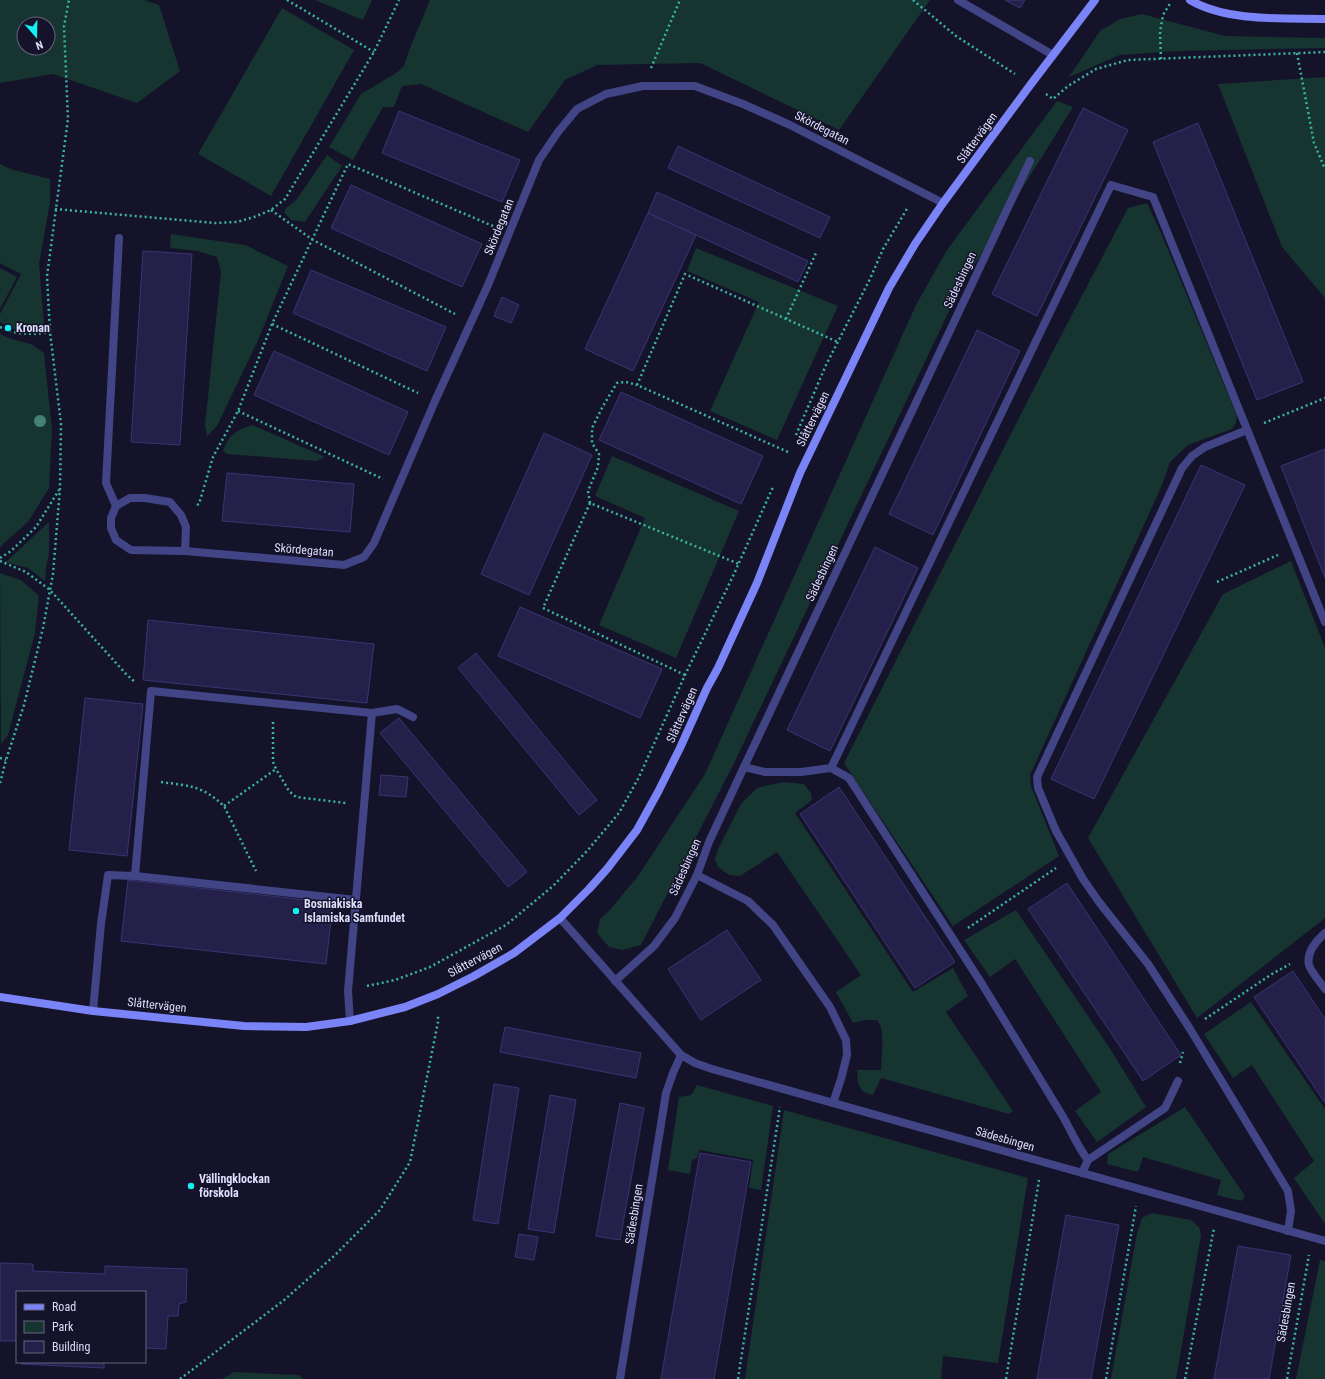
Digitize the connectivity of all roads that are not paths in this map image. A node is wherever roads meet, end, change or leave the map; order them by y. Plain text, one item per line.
1 (958, 0) edge
2 (1095, 0) edge
3 (1190, 0) edge
4 (1325, 19) edge
5 (1053, 55) junction
6 (1030, 160) dead end
7 (943, 203) junction
8 (119, 238) dead end
9 (1247, 430) junction
10 (116, 506) junction
11 (185, 551) junction
12 (1325, 622) edge
13 (372, 713) junction
14 (413, 717) dead end
15 (744, 767) junction
16 (831, 768) junction
17 (135, 876) junction
18 (697, 876) junction
19 (356, 900) junction
20 (560, 918) junction
21 (1325, 932) edge
22 (615, 981) junction
23 (1325, 989) edge
24 (0, 997) edge
25 (93, 1011) junction
26 (350, 1021) junction
27 (681, 1054) junction
28 (1178, 1081) road end
29 (833, 1103) junction
30 (1088, 1160) junction
31 (1082, 1173) junction
32 (1288, 1230) junction
33 (1325, 1241) edge
34 (620, 1379) edge

1 - 5 street
2 - 5 street, Slåttervägen
3 - 4 street
5 - 7 street, Slåttervägen
6 - 15 street, Sädesbingen
7 - 11 street, Skördegatan
7 - 20 street, Slåttervägen
8 - 10 street
9 - 12 street
9 - 16 street
9 - 32 street
10 - 11 street, Skördegatan
10 - 11 street
13 - 14 street
13 - 17 street
13 - 19 street
15 - 16 street
15 - 18 street, Sädesbingen
16 - 30 street
17 - 19 street
17 - 25 street
18 - 22 street, Sädesbingen
18 - 29 street
19 - 26 street
20 - 22 street, Sädesbingen
20 - 26 street, Slåttervägen
21 - 23 street
22 - 27 street, Sädesbingen
24 - 25 street, Slåttervägen
25 - 26 street, Slåttervägen
27 - 29 street, Sädesbingen
27 - 34 street, Sädesbingen
28 - 30 street
29 - 31 street, Sädesbingen
30 - 31 street
31 - 32 street, Sädesbingen
32 - 33 street, Sädesbingen

